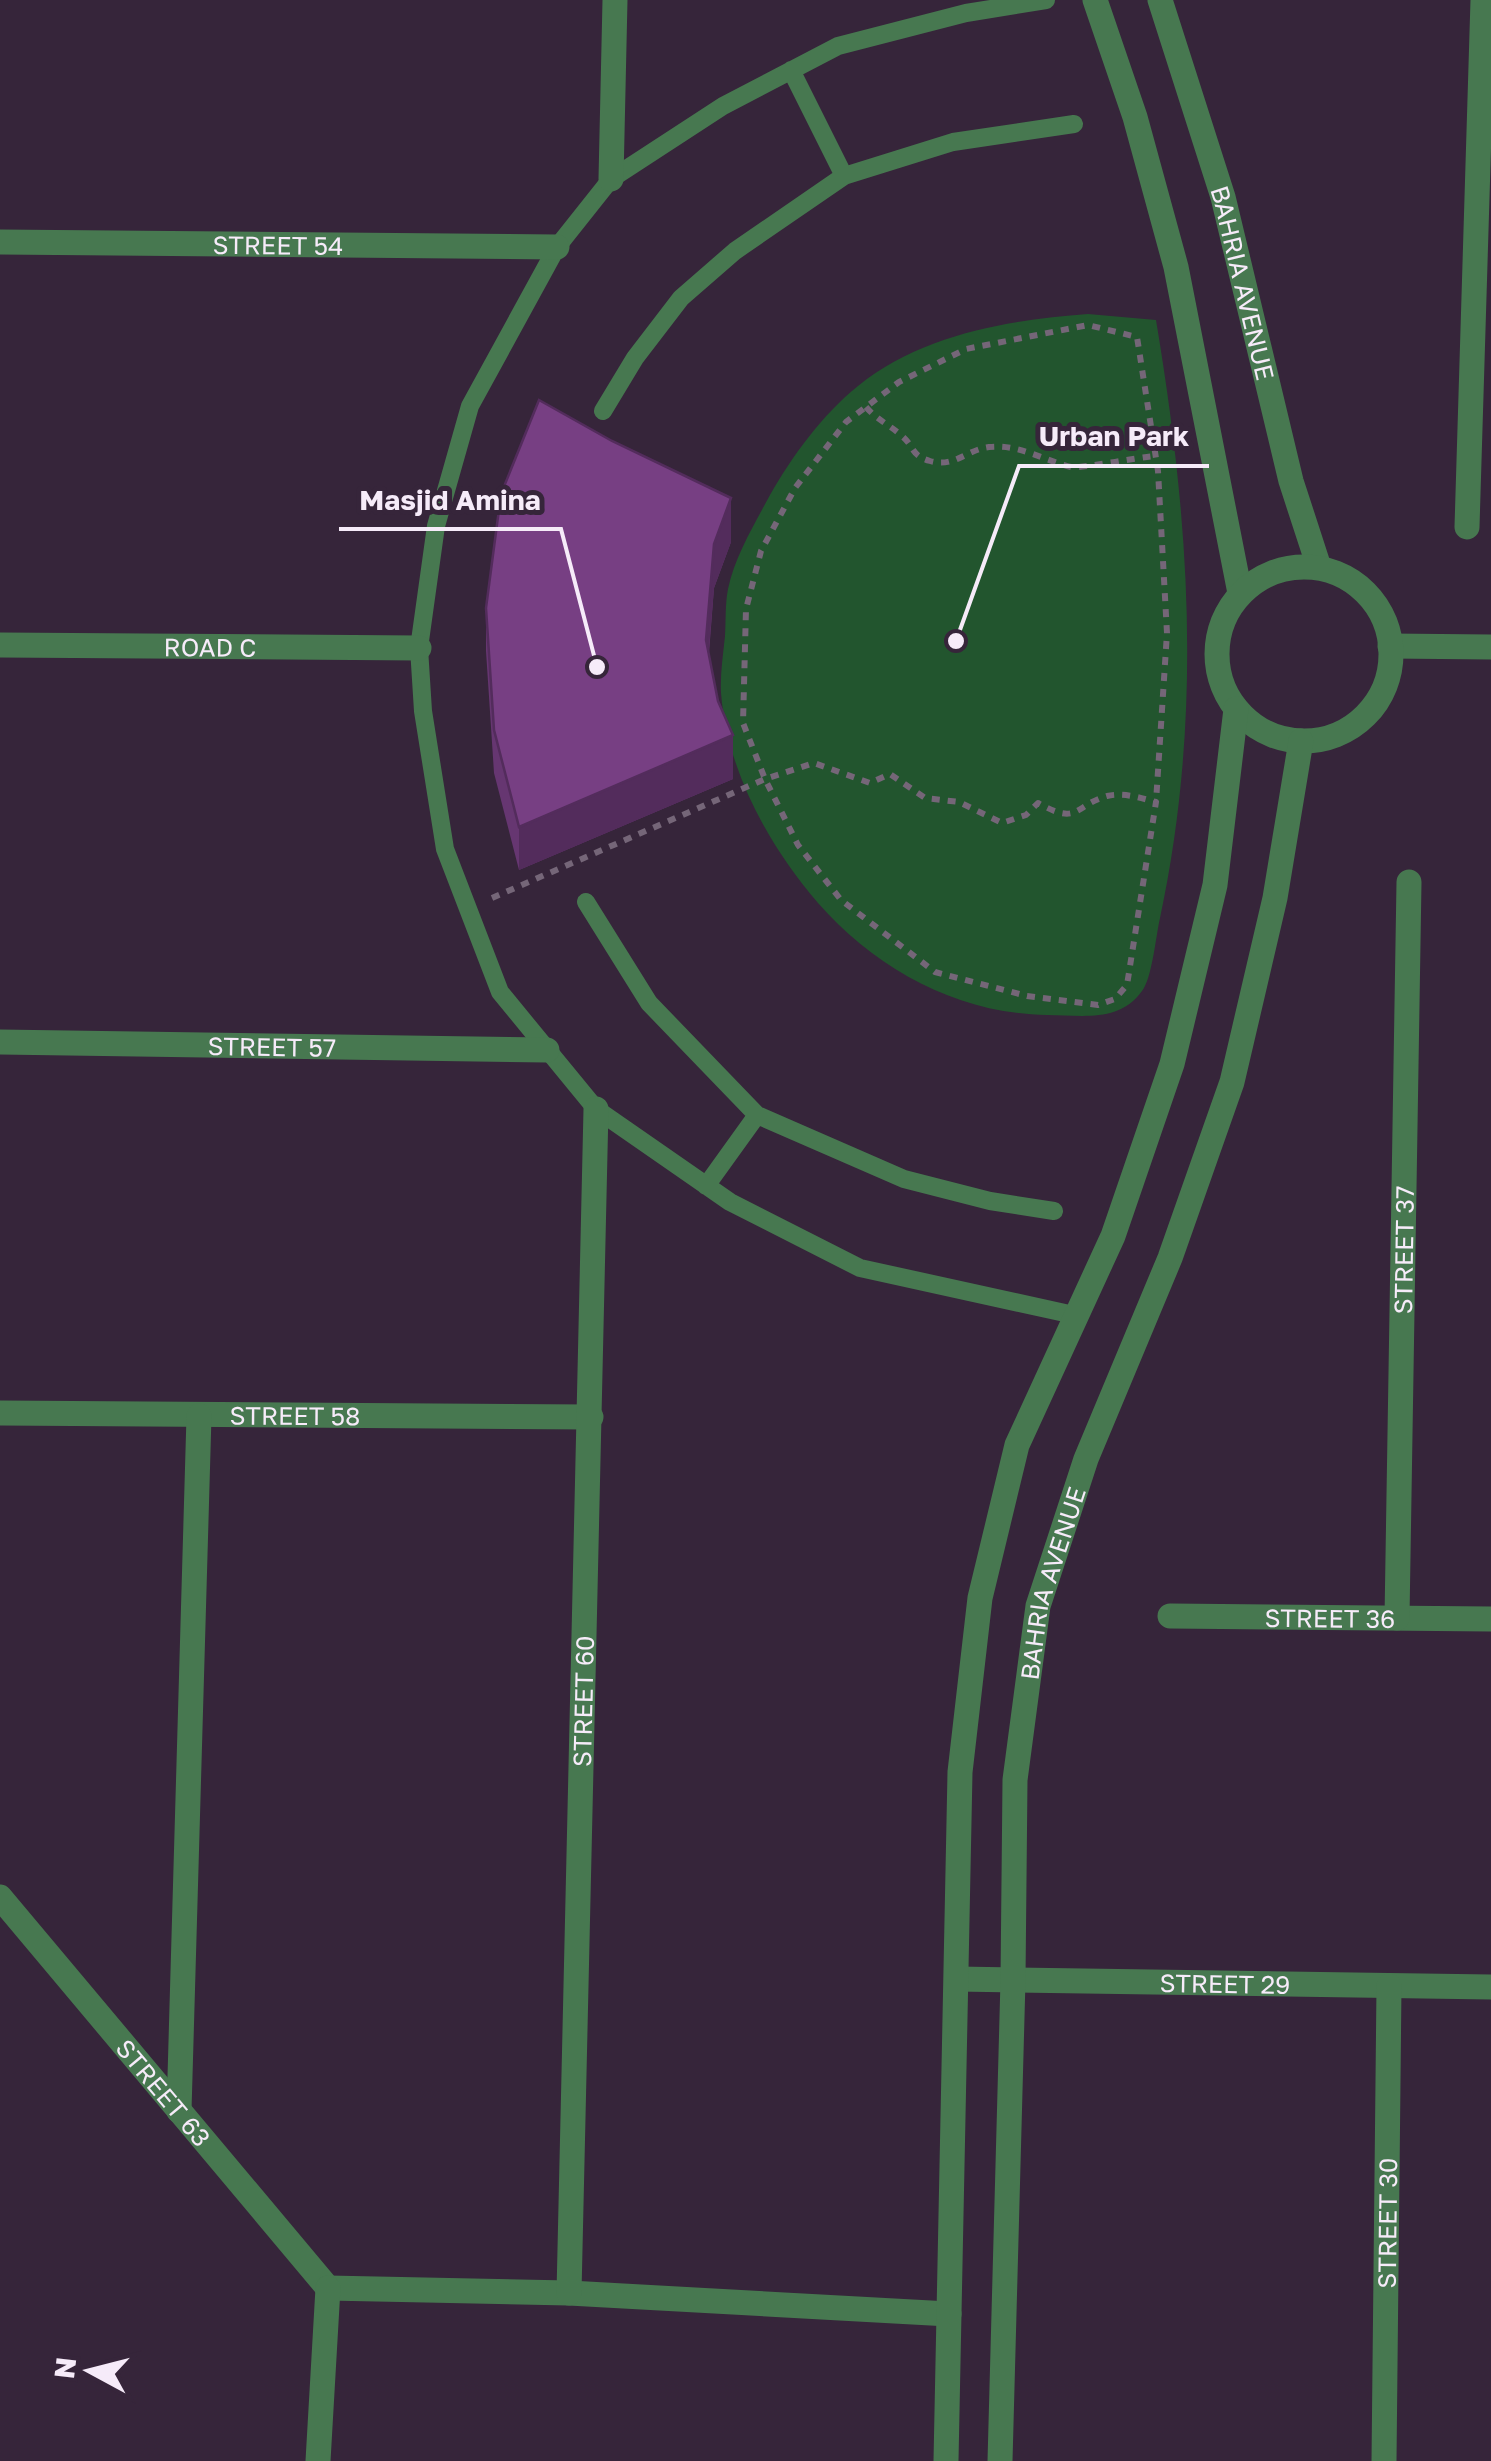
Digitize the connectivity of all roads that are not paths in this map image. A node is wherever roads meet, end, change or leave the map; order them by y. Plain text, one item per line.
1 (615, 0) edge
2 (1046, 0) edge
3 (1095, 0) edge
4 (1160, 0) edge
5 (1484, 0) edge
6 (791, 70) junction
7 (1074, 124) dead end
8 (844, 176) junction
9 (610, 179) junction
10 (0, 242) edge
11 (557, 248) junction
12 (602, 411) dead end
13 (1467, 527) dead end
14 (1319, 567) junction
15 (1240, 593) junction
16 (0, 645) edge
17 (1390, 646) junction
18 (1491, 647) edge
19 (419, 648) junction
20 (1236, 710) junction
21 (1301, 741) junction
22 (1410, 882) dead end
23 (586, 902) dead end
24 (0, 1042) edge
25 (547, 1050) junction
26 (596, 1108) junction
27 (757, 1115) junction
28 (706, 1186) junction
29 (1054, 1211) dead end
30 (1074, 1315) junction
31 (0, 1413) edge
32 (199, 1416) junction
33 (591, 1418) junction
34 (1170, 1616) dead end
35 (1396, 1618) junction
36 (1491, 1619) edge
37 (0, 1897) edge
38 (957, 1979) junction
39 (1013, 1980) junction
40 (1388, 1986) junction
41 (1491, 1988) edge
42 (179, 2111) junction
43 (328, 2288) junction
44 (569, 2293) junction
45 (949, 2314) junction
46 (318, 2461) edge
47 (946, 2461) edge
48 (1000, 2461) edge
49 (1384, 2461) edge

1 - 9 street
2 - 6 lane
3 - 15 street
4 - 14 street, BAHRIA AVENUE
5 - 13 street
6 - 8 lane
6 - 9 lane
7 - 8 lane
8 - 12 lane
9 - 11 lane
10 - 11 street, STREET 54
11 - 19 lane
14 - 15 street
14 - 17 street
15 - 20 street
16 - 19 street, ROAD C
17 - 18 street
17 - 21 street
19 - 25 lane
20 - 21 street
20 - 30 street
21 - 39 street, BAHRIA AVENUE
22 - 35 street, STREET 37
23 - 27 lane
24 - 25 street, STREET 57
25 - 26 lane
26 - 28 lane
26 - 33 street, STREET 60
27 - 28 lane
27 - 29 lane
28 - 30 lane
30 - 38 street
31 - 32 street, STREET 58
32 - 33 street, STREET 58
32 - 42 street
33 - 44 street, STREET 60
34 - 35 street, STREET 36
35 - 36 street, STREET 36
37 - 42 street, STREET 63
38 - 39 street, STREET 29
38 - 45 street
39 - 40 street, STREET 29
39 - 48 street, BAHRIA AVENUE
40 - 41 street, STREET 29
40 - 49 street, STREET 30
42 - 43 street, STREET 63
43 - 44 street
43 - 46 street
44 - 45 street
45 - 47 street

